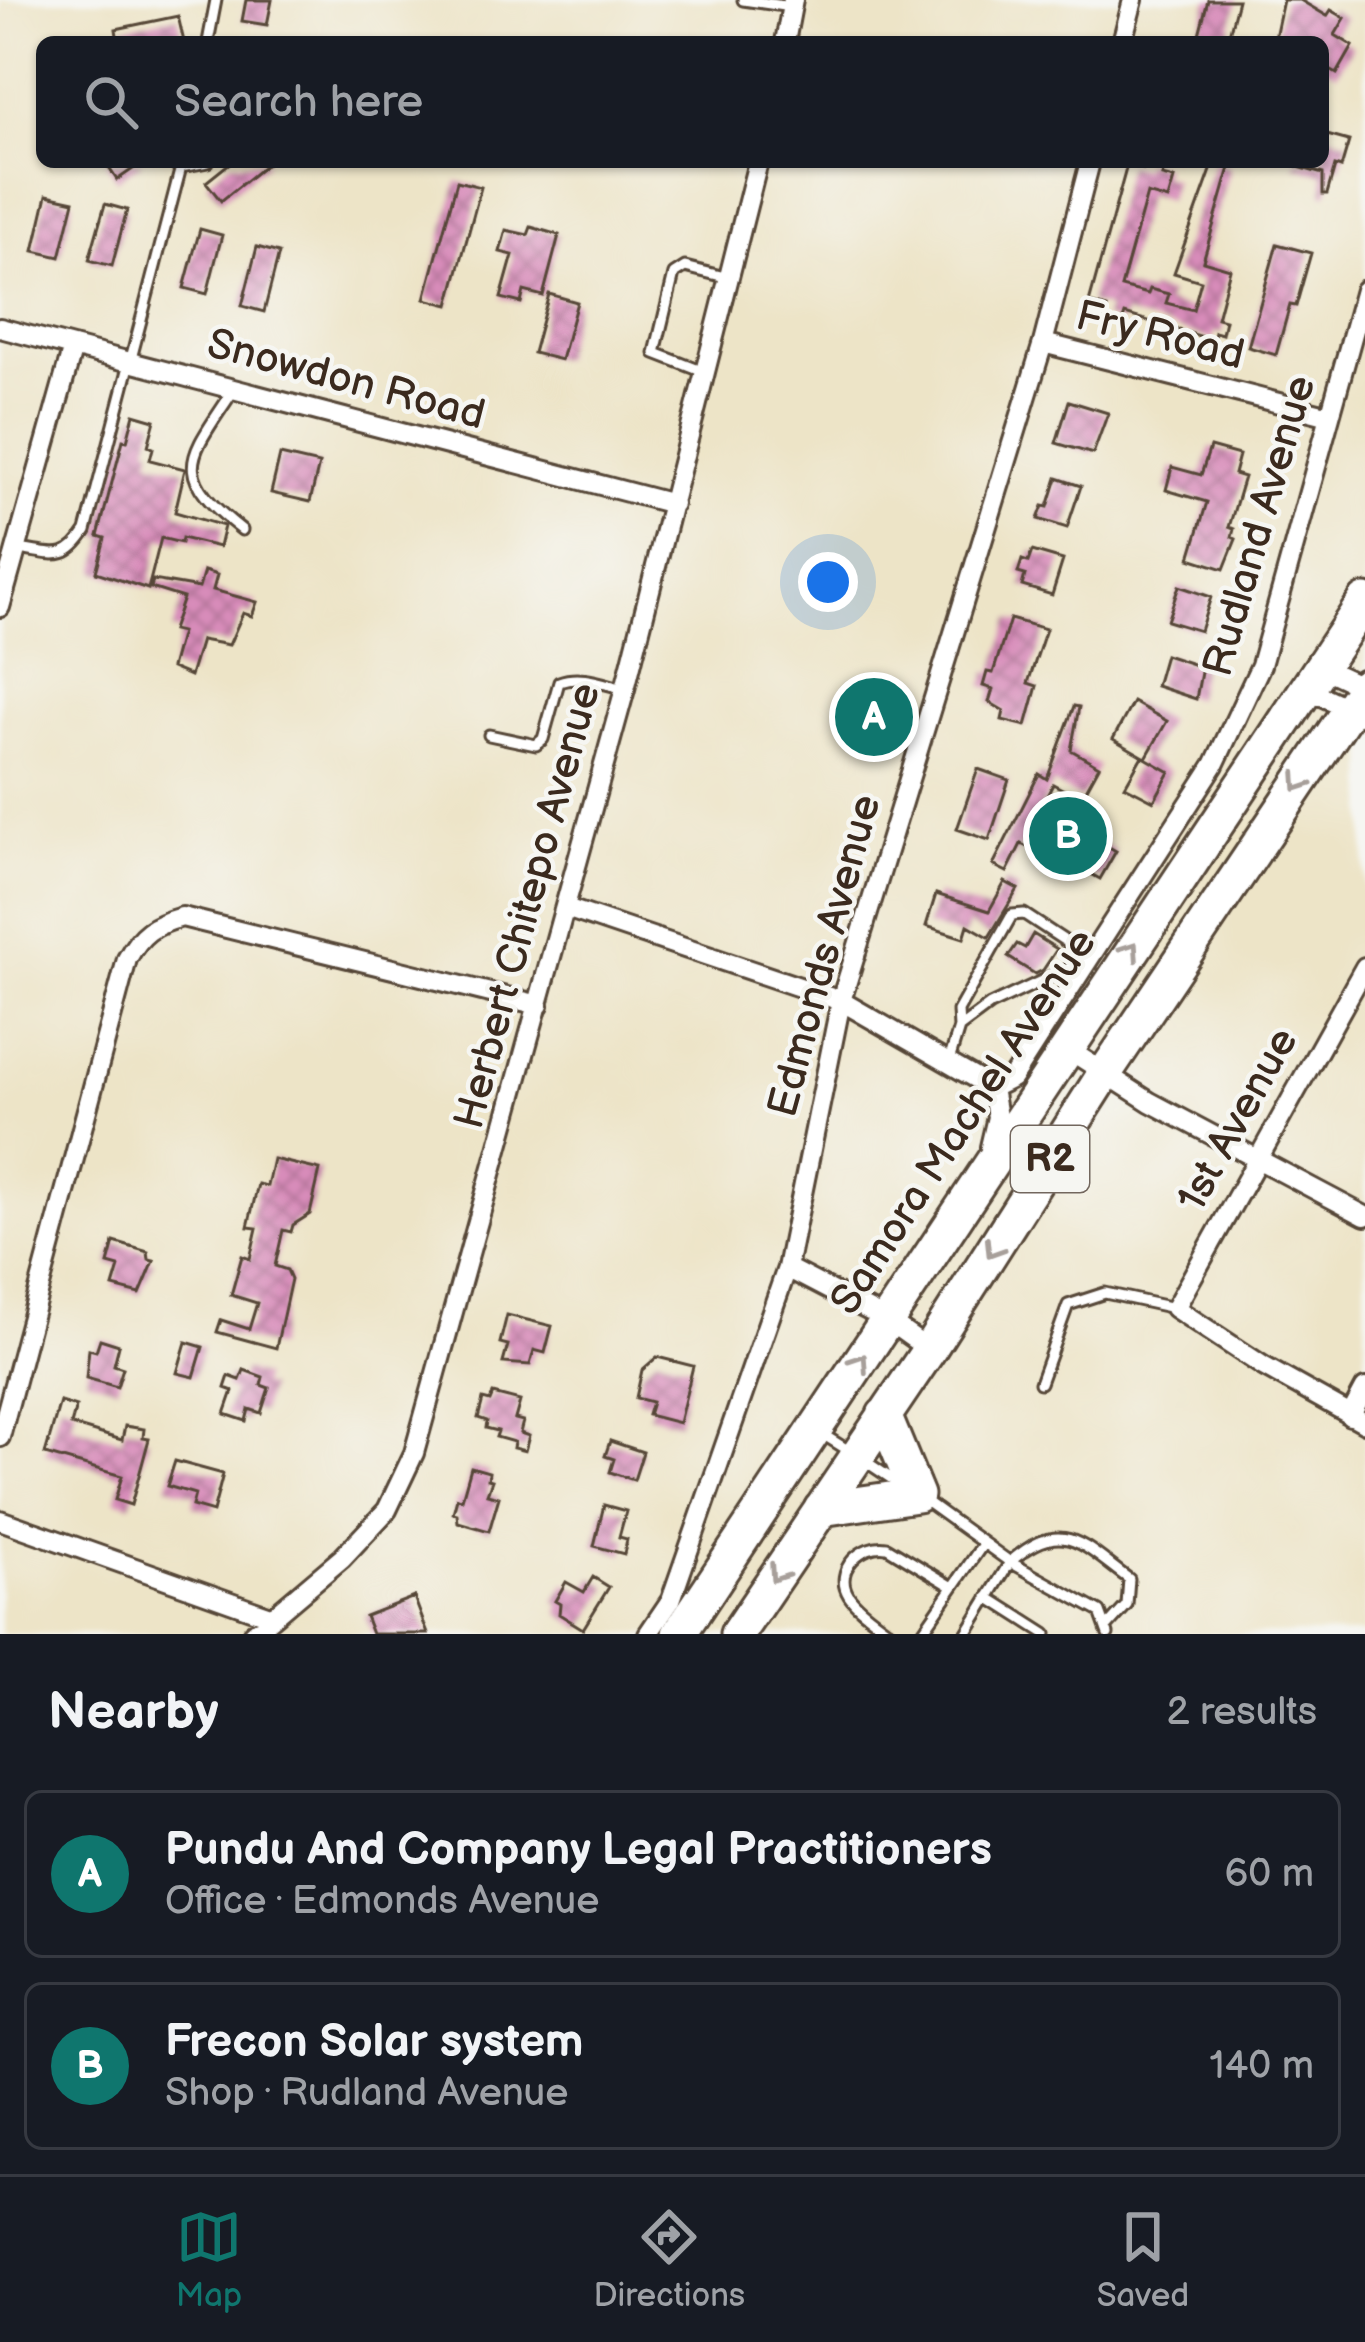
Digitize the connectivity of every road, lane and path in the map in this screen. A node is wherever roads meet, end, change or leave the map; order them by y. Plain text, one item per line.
1 (217, 0) edge
2 (743, 0) edge
3 (1133, 0) edge
4 (792, 4) edge
5 (209, 36) edge
6 (786, 36) edge
7 (1124, 36) edge
8 (181, 168) edge
9 (756, 168) edge
10 (1088, 168) edge
11 (729, 278) junction
12 (1365, 290) edge
13 (0, 328) edge
14 (1043, 344) junction
15 (73, 346) junction
16 (128, 360) junction
17 (706, 373) junction
18 (236, 388) junction
19 (1330, 416) junction
20 (674, 503) junction
21 (242, 530) dead end
22 (16, 549) junction
23 (1365, 601) edge
24 (0, 607) edge
25 (1313, 678) junction
26 (625, 689) junction
27 (1362, 697) edge
28 (489, 735) dead end
29 (566, 908) junction
30 (1091, 958) junction
31 (1365, 968) edge
32 (841, 1001) junction
33 (539, 1005) junction
34 (959, 1028) junction
35 (1066, 1048) junction
36 (949, 1061) junction
37 (1105, 1073) junction
38 (992, 1088) junction
39 (1258, 1157) junction
40 (984, 1172) junction
41 (1365, 1216) edge
42 (787, 1268) junction
43 (1175, 1308) junction
44 (887, 1320) junction
45 (928, 1351) junction
46 (1040, 1383) dead end
47 (1365, 1388) edge
48 (884, 1415) junction
49 (1358, 1419) edge
50 (814, 1430) junction
51 (0, 1437) edge
52 (856, 1456) junction
53 (916, 1495) junction
54 (821, 1509) junction
55 (0, 1520) edge
56 (983, 1544) junction
57 (1010, 1562) junction
58 (953, 1587) junction
59 (988, 1598) junction
60 (270, 1616) junction
61 (749, 1624) edge
62 (1107, 1631) edge
63 (252, 1634) edge
64 (648, 1634) edge
65 (679, 1634) edge
66 (893, 1634) edge
67 (921, 1634) edge
68 (967, 1634) edge
69 (1046, 1634) edge

1 - 5 lane
2 - 4 lane
3 - 7 street
4 - 6 street
8 - 16 lane
9 - 11 street, Herbert Chitepo Avenue
10 - 14 street, Edmonds Avenue
11 - 17 street, Herbert Chitepo Avenue
11 - 17 lane
12 - 19 street, Rudland Avenue
13 - 15 street, Snowdon Road
14 - 19 street, Fry Road
14 - 32 street, Edmonds Avenue
15 - 16 street, Snowdon Road
15 - 22 street
16 - 18 street, Snowdon Road
16 - 22 lane
17 - 20 street, Herbert Chitepo Avenue
18 - 20 street, Snowdon Road
18 - 21 lane
19 - 30 street, Rudland Avenue
20 - 26 street, Herbert Chitepo Avenue
22 - 24 street
23 - 25 highway, Samora Machel Avenue / R2
25 - 27 street
35 -> 25 highway, Samora Machel Avenue / R2
26 - 28 lane
26 - 29 street, Herbert Chitepo Avenue
27 -> 37 highway, R2
29 - 32 street
29 - 33 street, Herbert Chitepo Avenue
30 - 34 lane
30 - 34 lane
30 - 38 street, Rudland Avenue
31 - 39 street, 1st Avenue
32 - 36 street
32 - 42 street, Edmonds Avenue
33 - 51 street
33 - 60 street, Herbert Chitepo Avenue
34 - 36 lane
35 - 37 street
35 - 40 highway, Samora Machel Avenue / R2
36 - 38 street
37 - 39 street
37 -> 45 highway, R2
38 - 40 street
39 - 41 street
39 - 43 street, 1st Avenue
40 - 44 highway, Samora Machel Avenue / R2
42 - 44 street
42 - 64 street, Edmonds Avenue
43 - 46 lane
43 - 49 street
44 - 45 street
50 -> 44 highway, Samora Machel Avenue / R2
45 - 48 highway, R2
47 - 49 street
48 - 52 highway, R2
48 - 53 highway
50 - 52 lane
50 - 65 highway, Samora Machel Avenue / R2
52 - 53 lane
52 - 54 highway, R2
53 - 54 highway
53 - 56 lane
54 -> 61 highway, R2
55 - 60 street
56 - 57 lane
56 - 58 lane
57 - 59 lane
57 - 62 lane
57 - 62 lane
58 - 66 lane
58 - 67 lane
59 - 68 lane
59 - 69 lane
60 - 63 street, Herbert Chitepo Avenue

